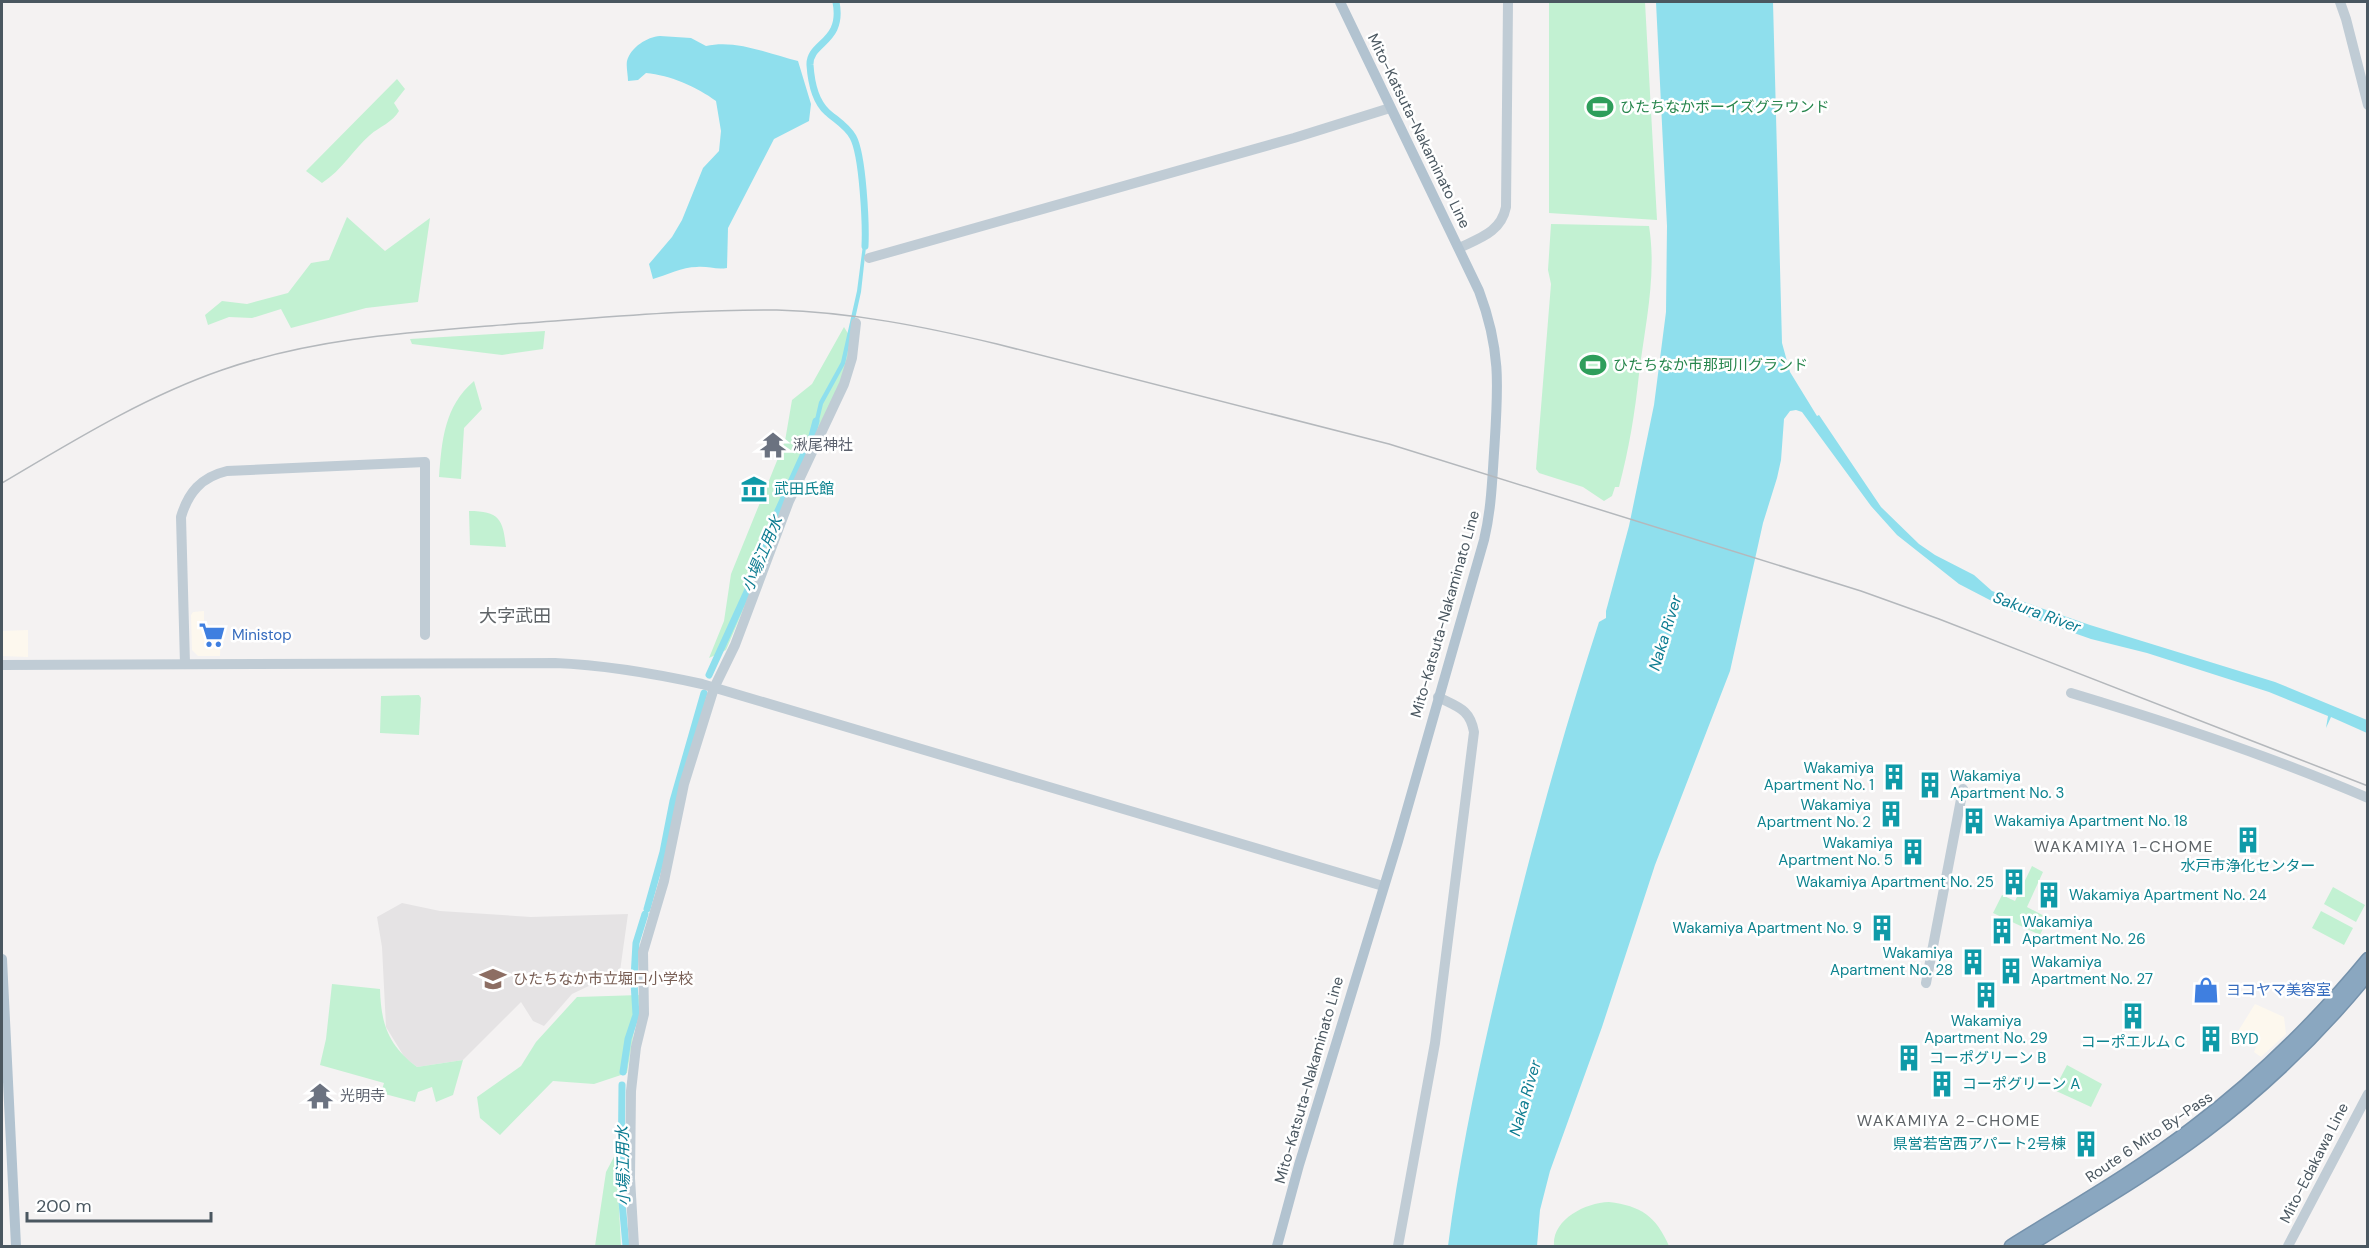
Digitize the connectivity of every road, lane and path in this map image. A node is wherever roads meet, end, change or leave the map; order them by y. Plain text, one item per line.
1 (1340, 2) edge
2 (1508, 2) edge
3 (2340, 2) edge
4 (2367, 105) edge
5 (1390, 108) junction
6 (1459, 248) junction
7 (869, 258) dead end
8 (856, 323) dead end
9 (425, 635) dead end
10 (185, 664) junction
11 (2, 665) edge
12 (714, 688) junction
13 (2071, 693) dead end
14 (1438, 697) junction
15 (1964, 789) dead end
16 (2367, 798) edge
17 (1383, 886) junction
18 (2, 959) edge
19 (2367, 959) edge
20 (2367, 975) edge
21 (1926, 983) dead end
22 (3, 1044) edge
23 (2367, 1094) edge
24 (6, 1129) edge
25 (16, 1246) edge
26 (634, 1246) edge
27 (1277, 1246) edge
28 (1398, 1246) edge
29 (2011, 1246) edge
30 (2028, 1246) edge
31 (2288, 1246) edge

1 - 5 main road, Mito-Katsuta-Nakaminato Line
2 - 6 street
3 - 4 street
5 - 6 main road, Mito-Katsuta-Nakaminato Line
5 - 7 street
6 - 14 main road, Mito-Katsuta-Nakaminato Line
8 - 12 street
9 - 10 street
10 - 11 street
10 - 12 street
12 - 17 street
12 - 26 street
13 - 16 street
14 - 17 main road, Mito-Katsuta-Nakaminato Line
14 - 28 street
15 - 21 street
17 - 27 main road, Mito-Katsuta-Nakaminato Line
18 - 22 main road
19 - 29 highway, Route 6 Mito By-Pass
20 - 30 highway, Route 6 Mito By-Pass
22 - 24 main road
23 - 31 street, Mito-Edakawa Line
24 - 25 main road

